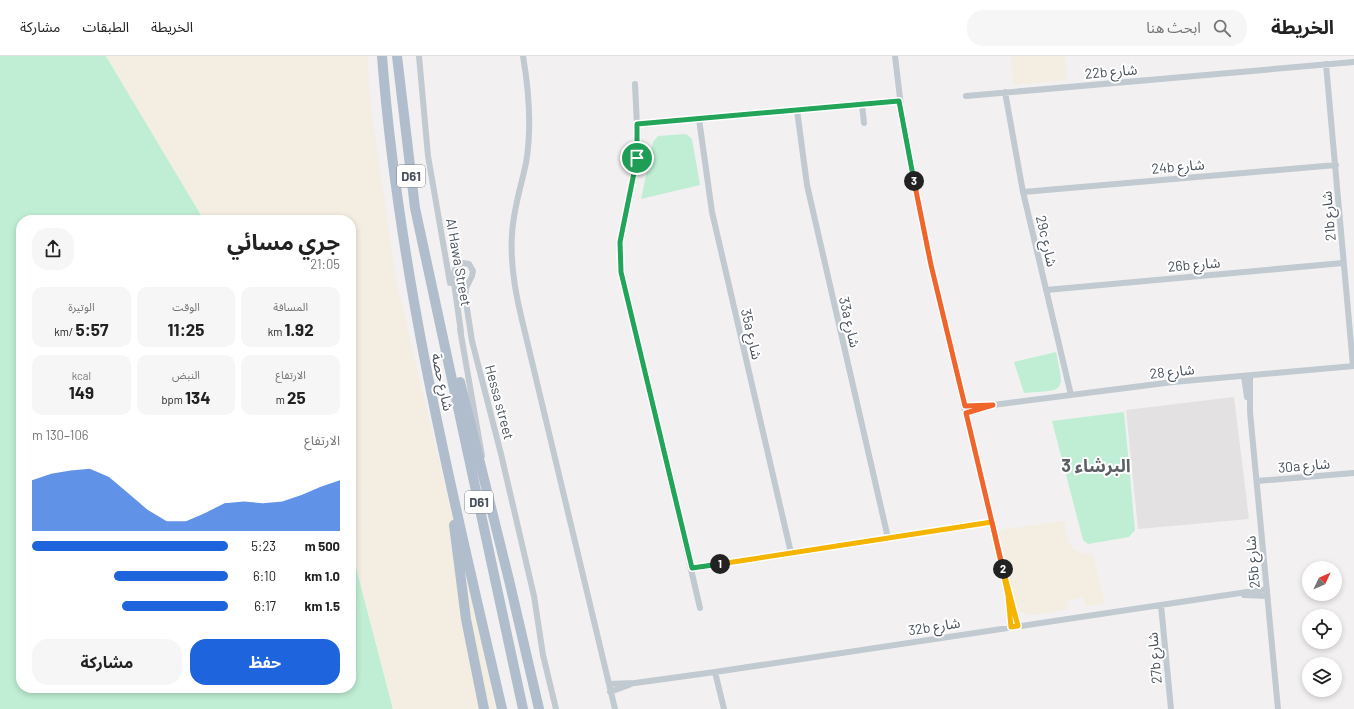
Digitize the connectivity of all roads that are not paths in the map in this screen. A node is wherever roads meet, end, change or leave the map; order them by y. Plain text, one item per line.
1 (382, 56) edge
2 (397, 56) edge
3 (419, 56) edge
4 (523, 56) edge
5 (895, 56) edge
6 (1354, 62) edge
7 (1326, 64) junction
8 (635, 84) dead end
9 (1005, 92) junction
10 (966, 96) dead end
11 (899, 101) junction
12 (862, 105) junction
13 (797, 110) junction
14 (698, 119) junction
15 (864, 122) dead end
16 (637, 124) junction
17 (1336, 165) junction
18 (1023, 192) junction
19 (1344, 263) junction
20 (1046, 290) junction
21 (434, 295) junction
22 (461, 332) junction
23 (1353, 366) edge
24 (1247, 376) junction
25 (1071, 395) junction
26 (966, 409) junction
27 (481, 471) junction
28 (1354, 472) edge
29 (1257, 481) junction
30 (451, 488) junction
31 (992, 522) junction
32 (888, 538) junction
33 (791, 553) junction
34 (692, 568) junction
35 (1267, 589) junction
36 (1236, 594) junction
37 (1008, 595) junction
38 (1267, 596) junction
39 (1161, 605) junction
40 (700, 608) dead end
41 (1018, 626) junction
42 (1011, 627) junction
43 (715, 672) junction
44 (531, 674) junction
45 (635, 683) junction
46 (609, 684) junction
47 (610, 692) junction
48 (1171, 708) edge
49 (484, 709) edge
50 (502, 709) edge
51 (523, 709) edge
52 (540, 709) edge
53 (546, 709) edge
54 (556, 709) edge
55 (615, 709) edge
56 (724, 709) edge
57 (1163, 709) edge
58 (1278, 709) edge

1 - 30 main road, شارع حصة / D61
2 - 21 main road, شارع حصة / D61
3 - 22 street, Al Hawa Street
4 - 46 street
5 - 11 street
6 - 7 street, 22b شارع
7 - 9 street, 22b شارع
7 - 17 street, 21b شارع
8 - 16 street
9 - 10 street, 22b شارع
9 - 18 street, 29c شارع
11 - 12 street
11 - 26 street
12 - 13 street
12 - 15 street
13 - 14 street
13 - 32 street, 33a شارع
14 - 16 street
14 - 33 street, 35a شارع
16 - 34 street
17 - 18 street, 24b شارع
17 - 19 street, 21b شارع
18 - 20 street, 29c شارع
19 - 20 street, 26b شارع
19 - 23 street, 21b شارع
20 - 25 street, 29c شارع
21 - 27 main road, شارع حصة / D61
21 - 51 main road, شارع حصة / D61
22 - 27 street, Al Hawa Street
22 - 54 street, Hessa street
23 - 24 street, شارع 28
24 - 25 street, شارع 28
24 - 29 street, 25b شارع
25 - 26 street, شارع 28
26 - 31 street
27 - 44 main road, شارع حصة / D61
28 - 29 street, 30a شارع
29 - 35 street, 25b شارع
30 - 49 main road
30 - 50 main road, شارع حصة / D61
31 - 32 street
31 - 37 street
32 - 33 street
33 - 34 street
34 - 40 street
35 - 36 street, 32b شارع
35 - 38 street, 25b شارع
36 - 38 street, 32b شارع
36 - 39 street, 32b شارع
37 - 41 street
37 - 42 street
38 - 58 street, 25b شارع
39 - 41 street, 32b شارع
39 - 48 street, 27b شارع
41 - 42 street, 32b شارع
42 - 43 street, 32b شارع
43 - 45 street, 32b شارع
43 - 56 street
44 - 52 main road, D61
44 - 53 main road
45 - 46 street, 32b شارع
45 - 47 street, 32b شارع
46 - 47 street
47 - 55 street
48 - 57 street

